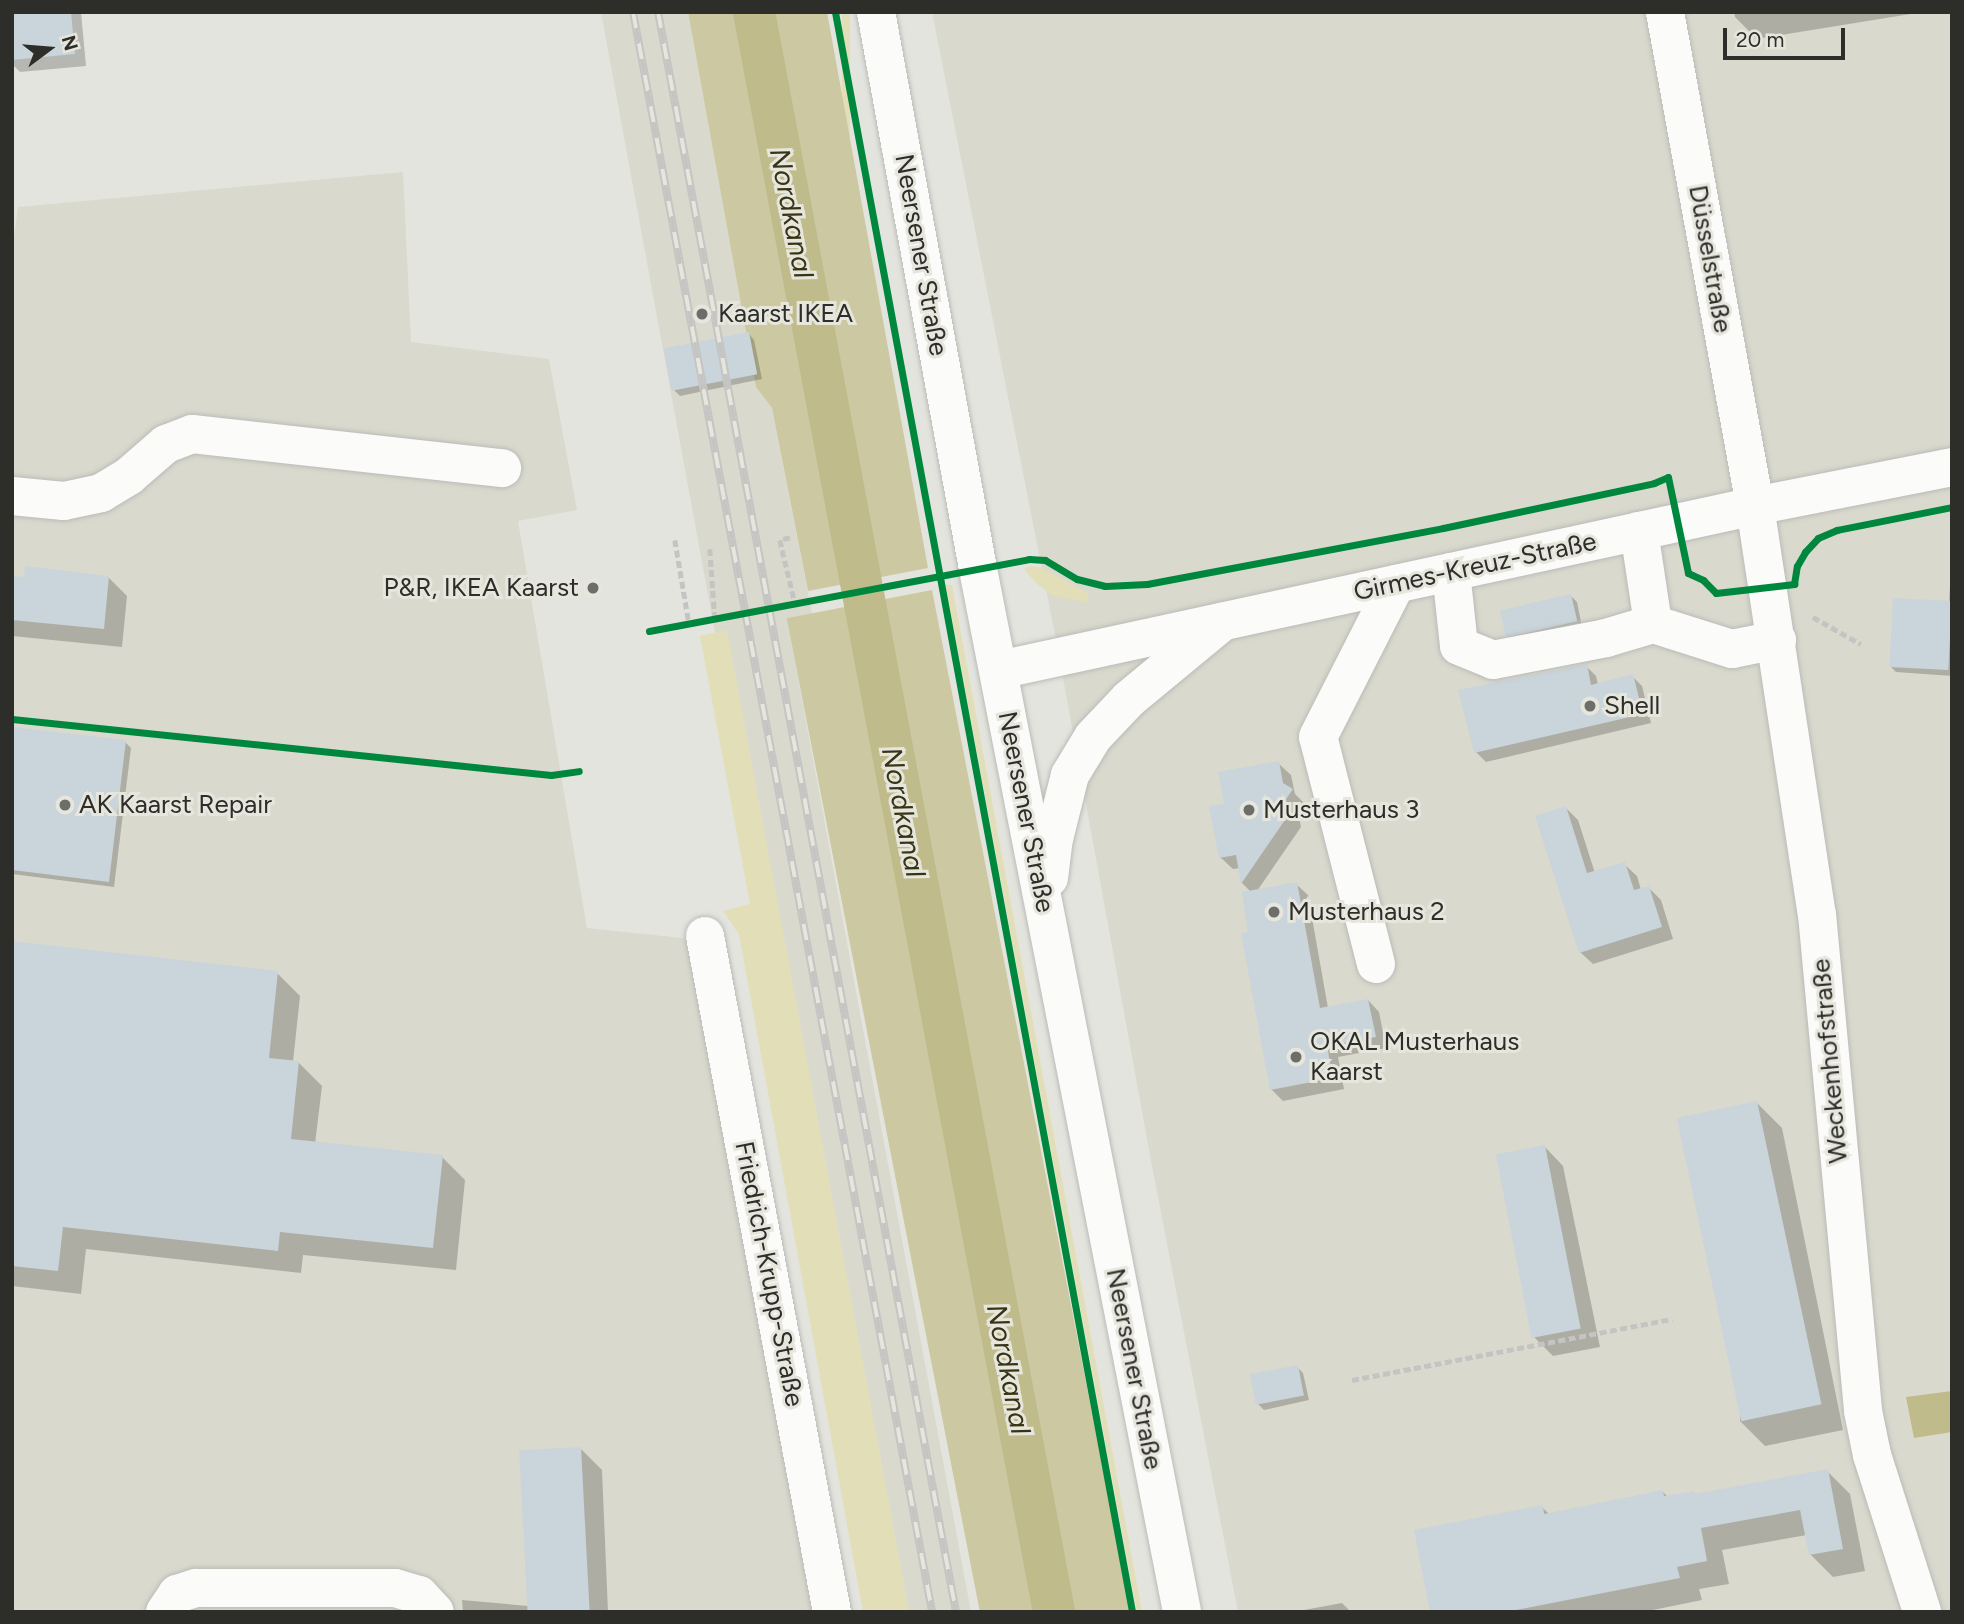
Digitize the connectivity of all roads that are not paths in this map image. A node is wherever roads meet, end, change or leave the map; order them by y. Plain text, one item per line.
1 (876, 12) edge
2 (1665, 12) edge
3 (1952, 467) edge
4 (502, 468) dead end
5 (12, 496) edge
6 (1755, 506) junction
7 (1639, 531) junction
8 (1451, 572) junction
9 (1396, 584) junction
10 (1222, 622) junction
11 (1653, 624) junction
12 (1777, 640) junction
13 (999, 670) junction
14 (1045, 908) junction
15 (705, 936) dead end
16 (1376, 964) dead end
17 (165, 1612) edge
18 (435, 1612) edge
19 (832, 1612) edge
20 (1182, 1612) edge
21 (1922, 1612) edge

1 - 13 street, Neersener Straße
2 - 6 street, Düsselstraße
3 - 6 street, Girmes-Kreuz-Straße
4 - 5 street
6 - 7 street, Girmes-Kreuz-Straße
6 - 12 street, Weckenhofstraße
7 - 8 street, Girmes-Kreuz-Straße
7 - 11 street
8 - 9 street, Girmes-Kreuz-Straße
8 - 11 street
9 - 10 street, Girmes-Kreuz-Straße
9 - 16 street
10 - 13 street, Girmes-Kreuz-Straße
10 - 14 street
11 - 12 street
12 - 21 street, Weckenhofstraße
13 - 14 street, Neersener Straße
14 - 20 street, Neersener Straße
15 - 19 street, Friedrich-Krupp-Straße
17 - 18 street

